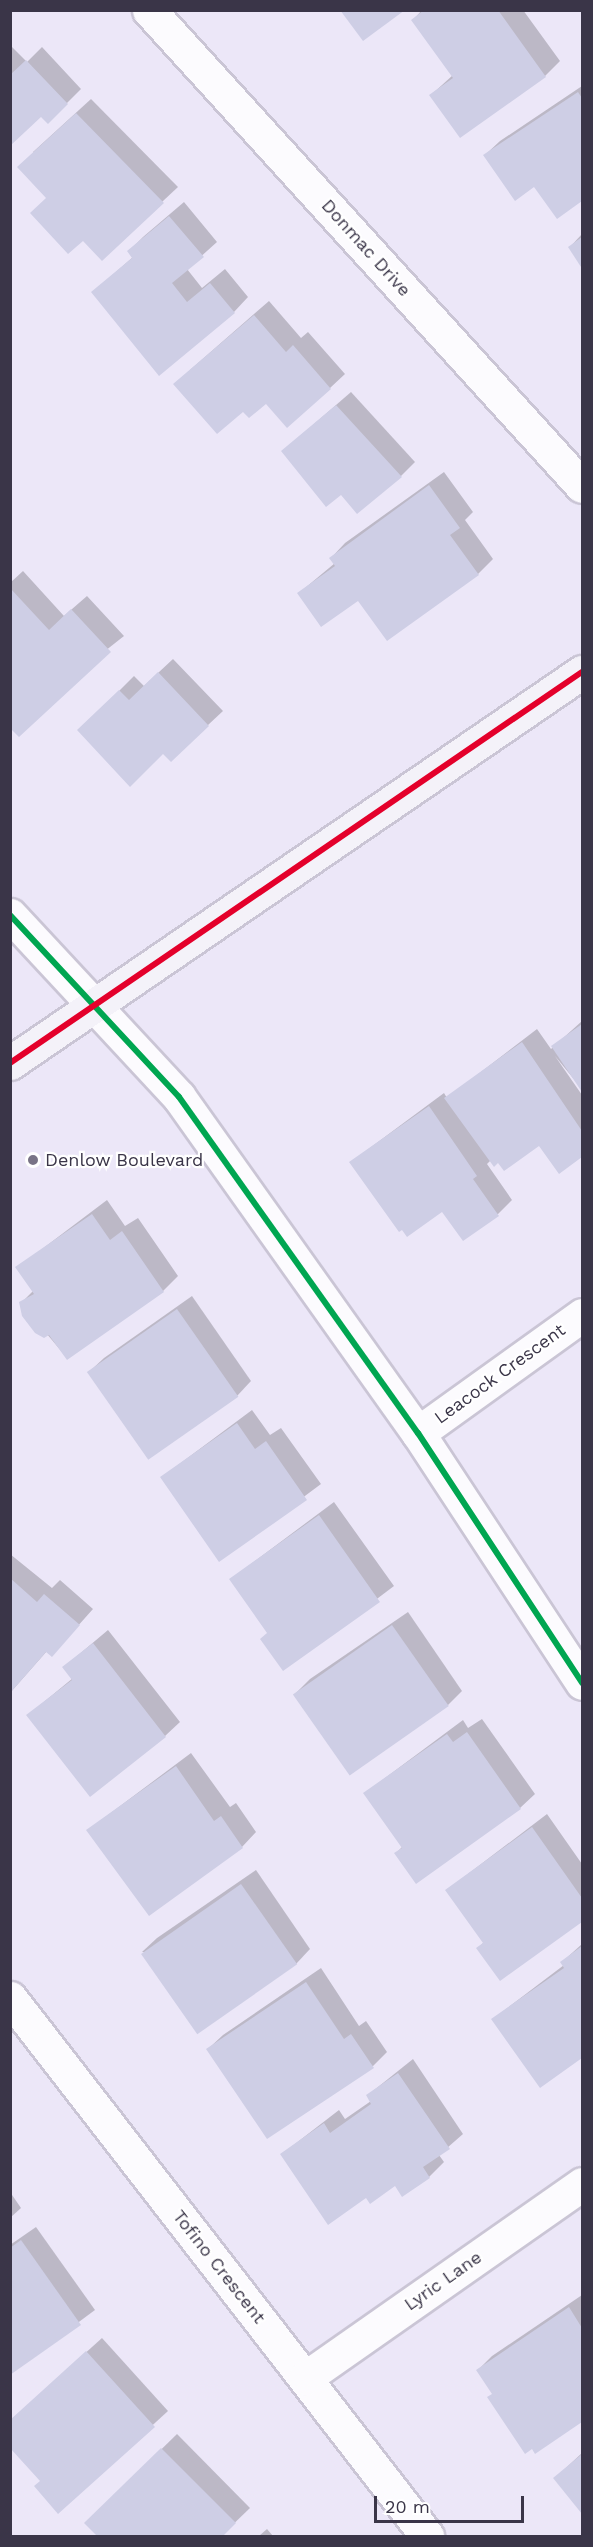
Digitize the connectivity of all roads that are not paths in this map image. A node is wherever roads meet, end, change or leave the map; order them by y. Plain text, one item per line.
1 (149, 10) edge
2 (582, 486) edge
3 (582, 672) edge
4 (10, 915) edge
5 (95, 1004) junction
6 (10, 1063) edge
7 (582, 1315) edge
8 (418, 1433) junction
9 (582, 1683) edge
10 (10, 1998) edge
11 (582, 2184) edge
12 (305, 2378) junction
13 (427, 2536) edge

1 - 2 street, Donmac Drive
3 - 5 main road
4 - 5 street
5 - 6 main road
5 - 8 street
7 - 8 street, Leacock Crescent
8 - 9 street
10 - 12 street, Tofino Crescent
11 - 12 street, Lyric Lane
12 - 13 street, Tofino Crescent

